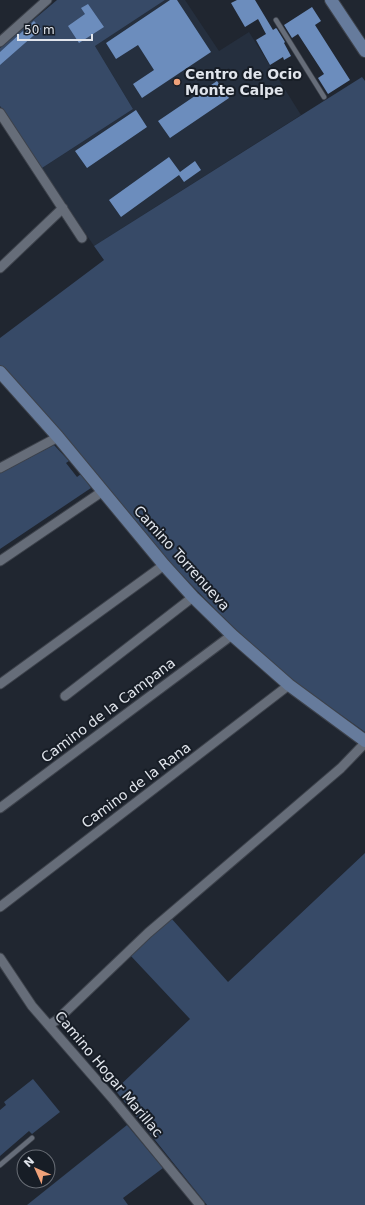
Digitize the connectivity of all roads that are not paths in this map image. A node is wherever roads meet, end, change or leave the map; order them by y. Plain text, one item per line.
1 (48, 0) edge
2 (331, 0) edge
3 (276, 20) dead end
4 (0, 42) edge
5 (365, 52) edge
6 (324, 97) dead end
7 (0, 113) edge
8 (63, 208) junction
9 (82, 238) dead end
10 (0, 268) edge
11 (0, 372) edge
12 (58, 437) junction
13 (0, 468) edge
14 (103, 491) junction
15 (0, 561) edge
16 (164, 565) junction
17 (193, 597) junction
18 (232, 634) junction
19 (0, 684) edge
20 (289, 685) junction
21 (65, 696) dead end
22 (365, 742) edge
23 (0, 808) edge
24 (0, 907) edge
25 (0, 958) edge
26 (49, 1025) junction
27 (32, 1138) dead end
28 (0, 1165) edge
29 (200, 1205) edge

1 - 4 street
2 - 5 street
3 - 6 lane
7 - 8 street
8 - 9 street
8 - 10 street
11 - 12 street, Camino Torrenueva
12 - 13 street
12 - 14 street, Camino Torrenueva
14 - 15 street
14 - 16 street, Camino Torrenueva
16 - 17 street, Camino Torrenueva
16 - 19 street
17 - 18 street, Camino Torrenueva
17 - 21 street
18 - 20 street, Camino Torrenueva
18 - 23 street, Camino de la Campana
20 - 22 street, Camino Torrenueva
20 - 24 street, Camino de la Rana
22 - 26 street
25 - 26 street, Camino Hogar Marillac
26 - 29 street, Camino Hogar Marillac
27 - 28 lane

